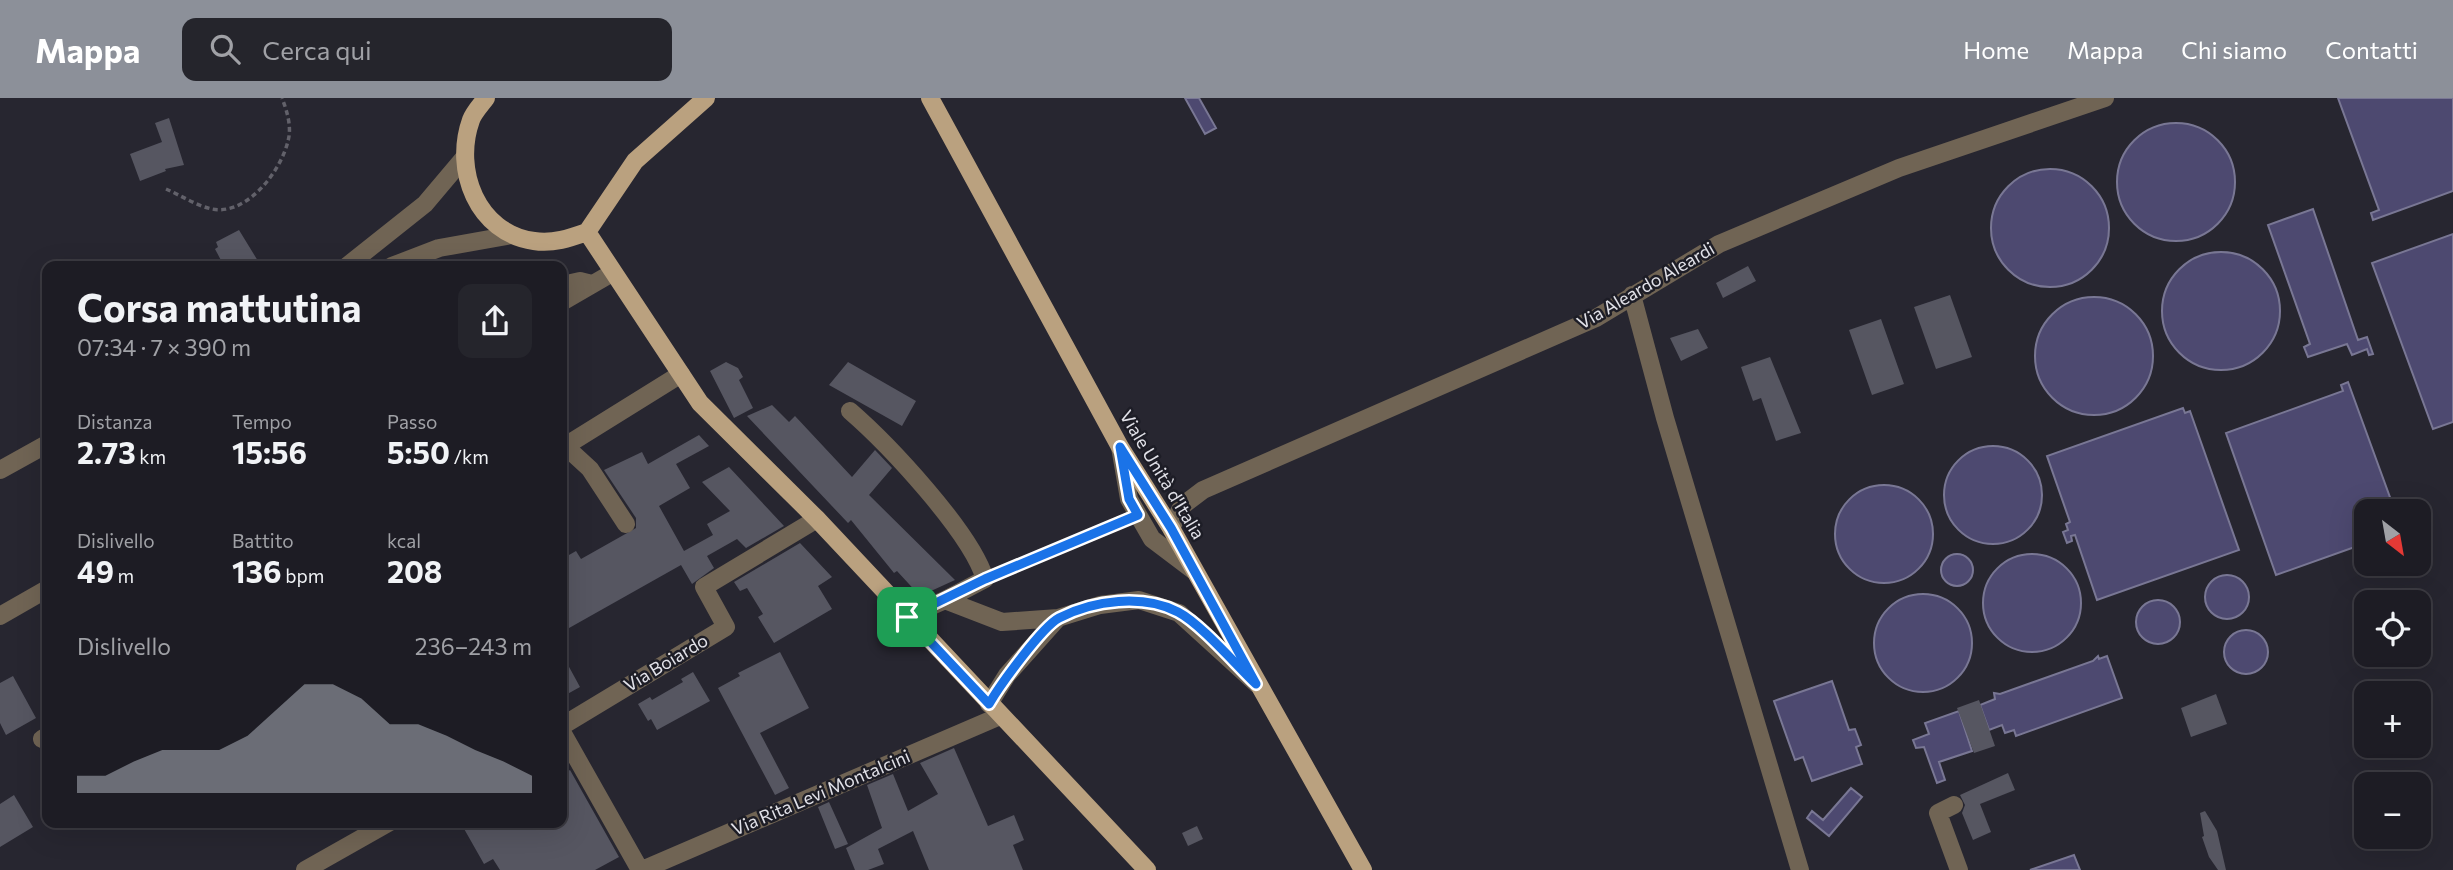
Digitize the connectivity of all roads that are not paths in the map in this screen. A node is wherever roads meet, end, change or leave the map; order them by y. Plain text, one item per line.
1 (486, 98) edge
2 (706, 98) edge
3 (930, 98) edge
4 (2105, 98) edge
5 (463, 159) junction
6 (587, 232) junction
7 (512, 235) junction
8 (353, 261) edge
9 (404, 261) edge
10 (612, 273) junction
11 (567, 284) edge
12 (593, 284) junction
13 (1632, 295) junction
14 (567, 299) edge
15 (681, 374) junction
16 (850, 411) dead end
17 (567, 445) edge
18 (42, 447) edge
19 (1120, 447) junction
20 (567, 450) edge
21 (0, 470) edge
22 (817, 519) junction
23 (626, 524) dead end
24 (1171, 528) junction
25 (1194, 570) junction
26 (42, 592) edge
27 (945, 600) junction
28 (0, 616) edge
29 (907, 617) junction
30 (1058, 618) junction
31 (1256, 684) junction
32 (994, 710) junction
33 (567, 723) edge
34 (567, 741) edge
35 (1954, 805) dead end
36 (379, 828) edge
37 (305, 870) edge
38 (641, 870) edge
39 (1145, 870) edge
40 (1363, 870) edge
41 (1800, 870) edge
42 (1959, 870) edge

1 - 5 main road
2 - 6 main road
3 - 19 main road, Viale Unità d'Italia
4 - 13 street, Via Aleardo Aleardi
5 - 7 main road
5 - 8 street
6 - 7 main road
6 - 10 main road
7 - 9 street
10 - 12 street
10 - 15 main road
11 - 12 street
12 - 14 street
13 - 24 street, Via Aleardo Aleardi
13 - 41 street
15 - 17 street
15 - 22 main road
16 - 27 street
18 - 21 street
19 - 24 main road, Viale Unità d'Italia
19 - 25 street
20 - 23 street
22 - 29 main road
22 - 33 street, Via Boiardo
24 - 25 main road, Viale Unità d'Italia
25 - 31 main road, Viale Unità d'Italia
26 - 28 street
27 - 29 street
27 - 30 street
29 - 32 main road
30 - 31 street
30 - 32 street
31 - 40 main road, Viale Unità d'Italia
32 - 38 street, Via Rita Levi Montalcini
32 - 39 main road
34 - 38 street, Via Rita Levi Montalcini
35 - 42 street
36 - 37 street

